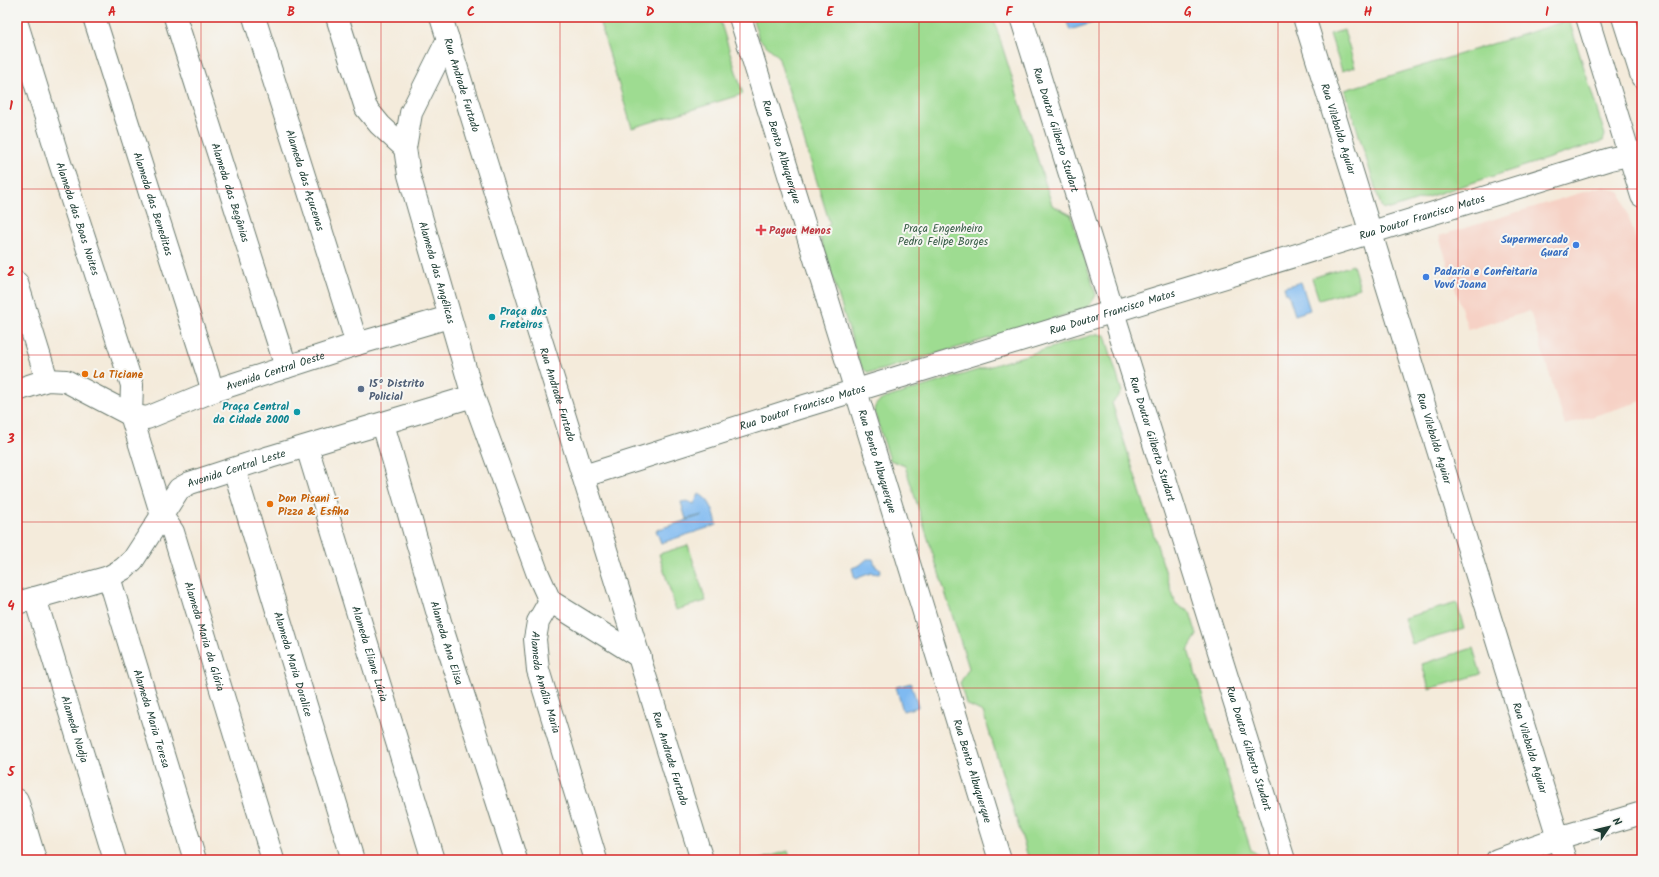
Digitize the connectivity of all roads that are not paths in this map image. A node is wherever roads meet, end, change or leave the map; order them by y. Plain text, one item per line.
1 (94, 17) edge
2 (175, 17) edge
3 (254, 17) edge
4 (336, 17) edge
5 (441, 17) edge
6 (740, 17) edge
7 (1021, 17) edge
8 (1304, 17) edge
9 (1587, 17) edge
10 (1623, 17) edge
11 (17, 24) edge
12 (448, 39) junction
13 (1642, 78) edge
14 (405, 148) junction
15 (1636, 154) edge
16 (1642, 196) edge
17 (1371, 232) junction
18 (17, 283) edge
19 (1114, 312) junction
20 (449, 317) junction
21 (357, 344) junction
22 (286, 367) junction
23 (47, 380) junction
24 (17, 390) edge
25 (213, 391) junction
26 (856, 391) junction
27 (473, 396) junction
28 (131, 415) junction
29 (384, 424) junction
30 (307, 447) junction
31 (234, 469) junction
32 (584, 476) junction
33 (162, 516) junction
34 (109, 577) junction
35 (26, 601) edge
36 (550, 601) junction
37 (640, 658) junction
38 (17, 800) edge
39 (1642, 813) edge
40 (1558, 838) junction
41 (35, 860) edge
42 (115, 860) edge
43 (195, 860) edge
44 (272, 860) edge
45 (353, 860) edge
46 (433, 860) edge
47 (516, 860) edge
48 (596, 860) edge
49 (702, 860) edge
50 (1000, 860) edge
51 (1284, 860) edge
52 (1497, 860) edge
53 (1565, 860) edge

1 - 25 street, Alameda das Beneditas
2 - 22 street, Alameda das Begônias
3 - 21 street, Alameda das Açucenas
4 - 14 street
5 - 12 street, Rua Andrade Furtado
6 - 26 street, Rua Bento Albuquerque
7 - 19 street, Rua Doutor Gilberto Studart
8 - 17 street, Rua Vilebaldo Aguiar
9 - 15 street
10 - 13 street
11 - 28 street, Alameda das Boas Noites
12 - 14 street, Alameda das Angélicas
12 - 32 street, Rua Andrade Furtado
14 - 20 street, Alameda das Angélicas
15 - 16 street
15 - 17 street, Rua Doutor Francisco Matos
17 - 19 street, Rua Doutor Francisco Matos
17 - 40 street, Rua Vilebaldo Aguiar
18 - 23 street
19 - 26 street, Rua Doutor Francisco Matos
19 - 51 street, Rua Doutor Gilberto Studart
20 - 21 street, Avenida Central Oeste
20 - 27 street, Alameda das Angélicas
21 - 22 street, Avenida Central Oeste
22 - 25 street, Avenida Central Oeste
23 - 24 street, Avenida Central Oeste
23 - 28 street, Avenida Central Oeste
25 - 28 street, Avenida Central Oeste
26 - 32 street, Rua Doutor Francisco Matos
26 - 50 street, Rua Bento Albuquerque
27 - 29 street, Avenida Central Leste
27 - 36 street
28 - 33 street, Alameda Maria da Glória
29 - 30 street, Avenida Central Leste
29 - 47 street, Alameda Ana Elisa
30 - 31 street, Avenida Central Leste
30 - 46 street, Alameda Eliane Lúcia
31 - 33 street, Avenida Central Leste
31 - 45 street, Alameda Maria Doralice
32 - 37 street, Rua Andrade Furtado
33 - 34 street, Avenida Central Leste
33 - 44 street, Alameda Maria da Glória
34 - 35 street, Avenida Central Leste
34 - 43 street, Alameda Maria Teresa
35 - 42 street, Alameda Nadja
36 - 37 street
36 - 48 street, Alameda Amália Maria
37 - 49 street, Rua Andrade Furtado
38 - 41 street
39 - 40 street
40 - 52 street
40 - 53 street, Rua Vilebaldo Aguiar

